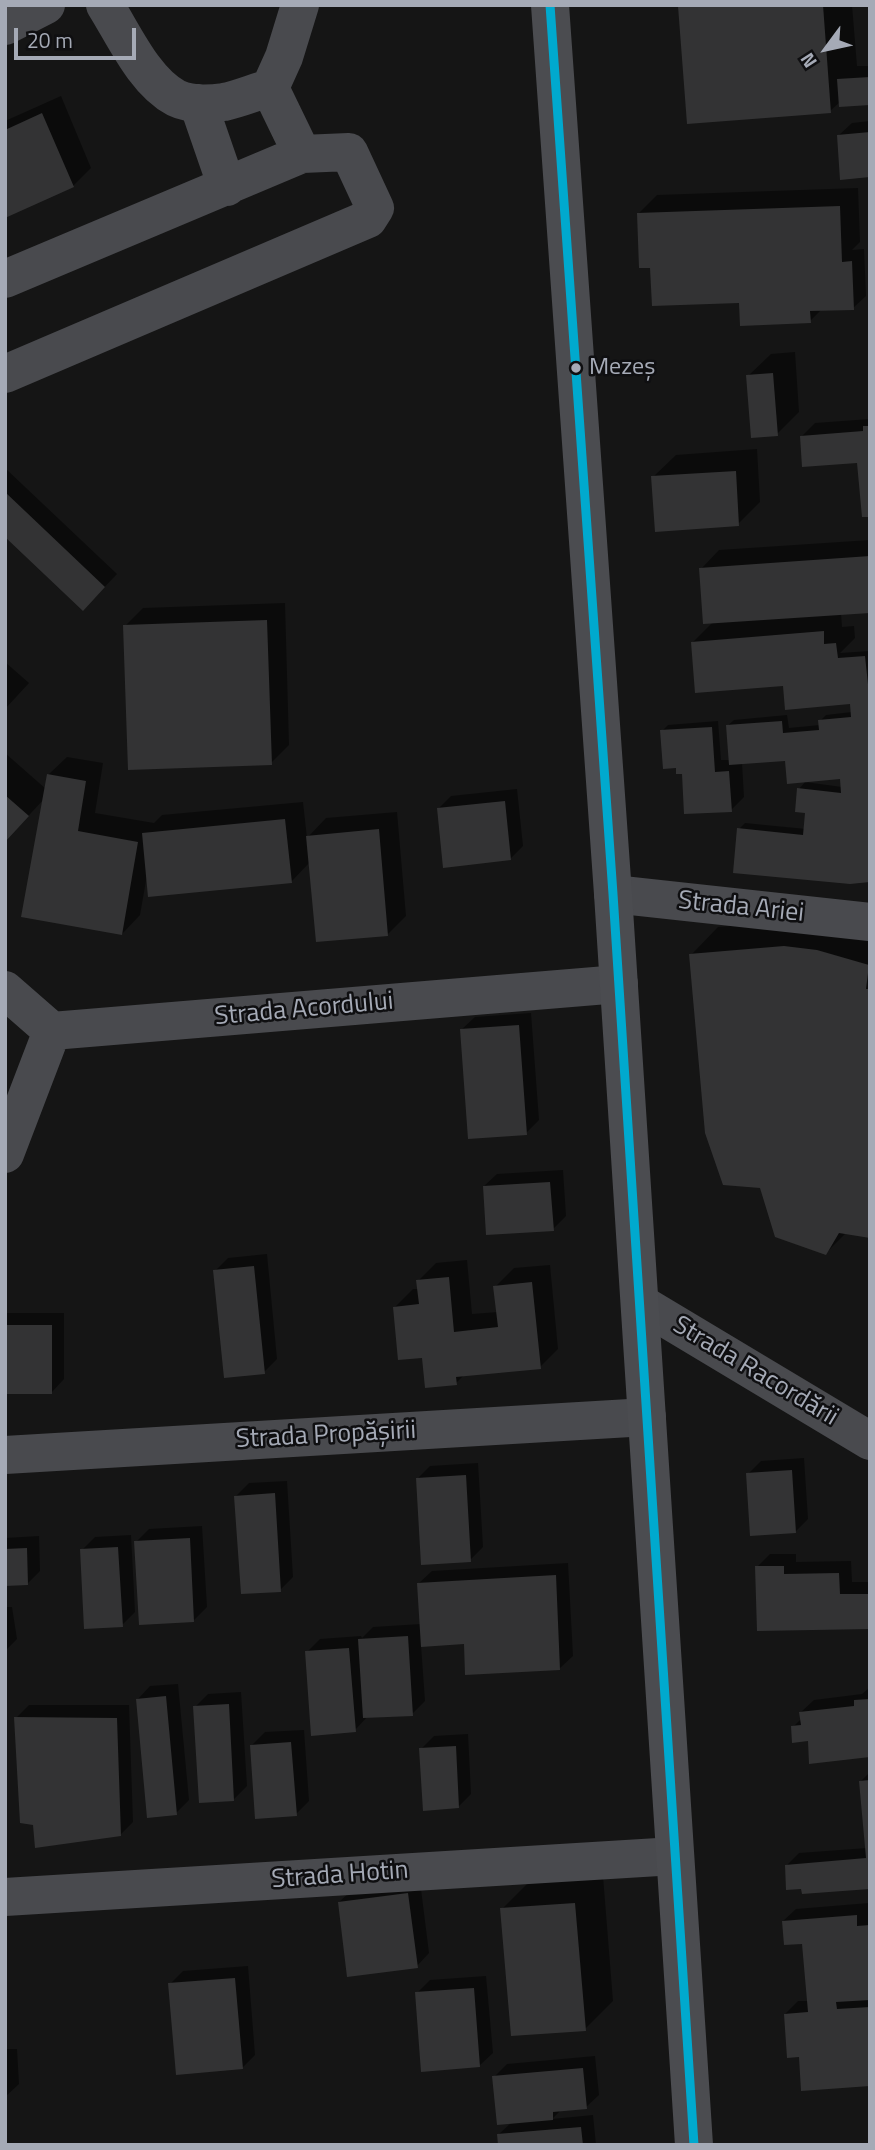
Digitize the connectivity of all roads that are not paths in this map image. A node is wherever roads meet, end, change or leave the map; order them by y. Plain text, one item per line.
1 (46, 5) edge
2 (105, 5) edge
3 (300, 5) edge
4 (550, 5) edge
5 (5, 26) edge
6 (270, 88) junction
7 (198, 103) junction
8 (302, 155) junction
9 (227, 187) junction
10 (5, 279) edge
11 (5, 374) edge
12 (613, 894) junction
13 (870, 922) edge
14 (619, 984) junction
15 (5, 990) edge
16 (52, 1031) junction
17 (5, 1154) edge
18 (640, 1303) junction
19 (647, 1417) junction
20 (870, 1441) edge
21 (5, 1455) edge
22 (675, 1856) junction
23 (5, 1897) edge
24 (694, 2145) edge

1 - 5 street
2 - 7 street
3 - 6 street
4 - 12 main road
6 - 7 street
6 - 8 street
7 - 9 street
8 - 9 street
8 - 11 street
9 - 10 street
12 - 13 street, Strada Ariei
12 - 14 main road
14 - 16 street, Strada Acordului
14 - 18 main road
15 - 16 street
16 - 17 street
18 - 19 main road
18 - 20 street, Strada Racordării
19 - 21 street, Strada Propășirii
19 - 22 main road
22 - 23 street, Strada Hotin
22 - 24 main road

